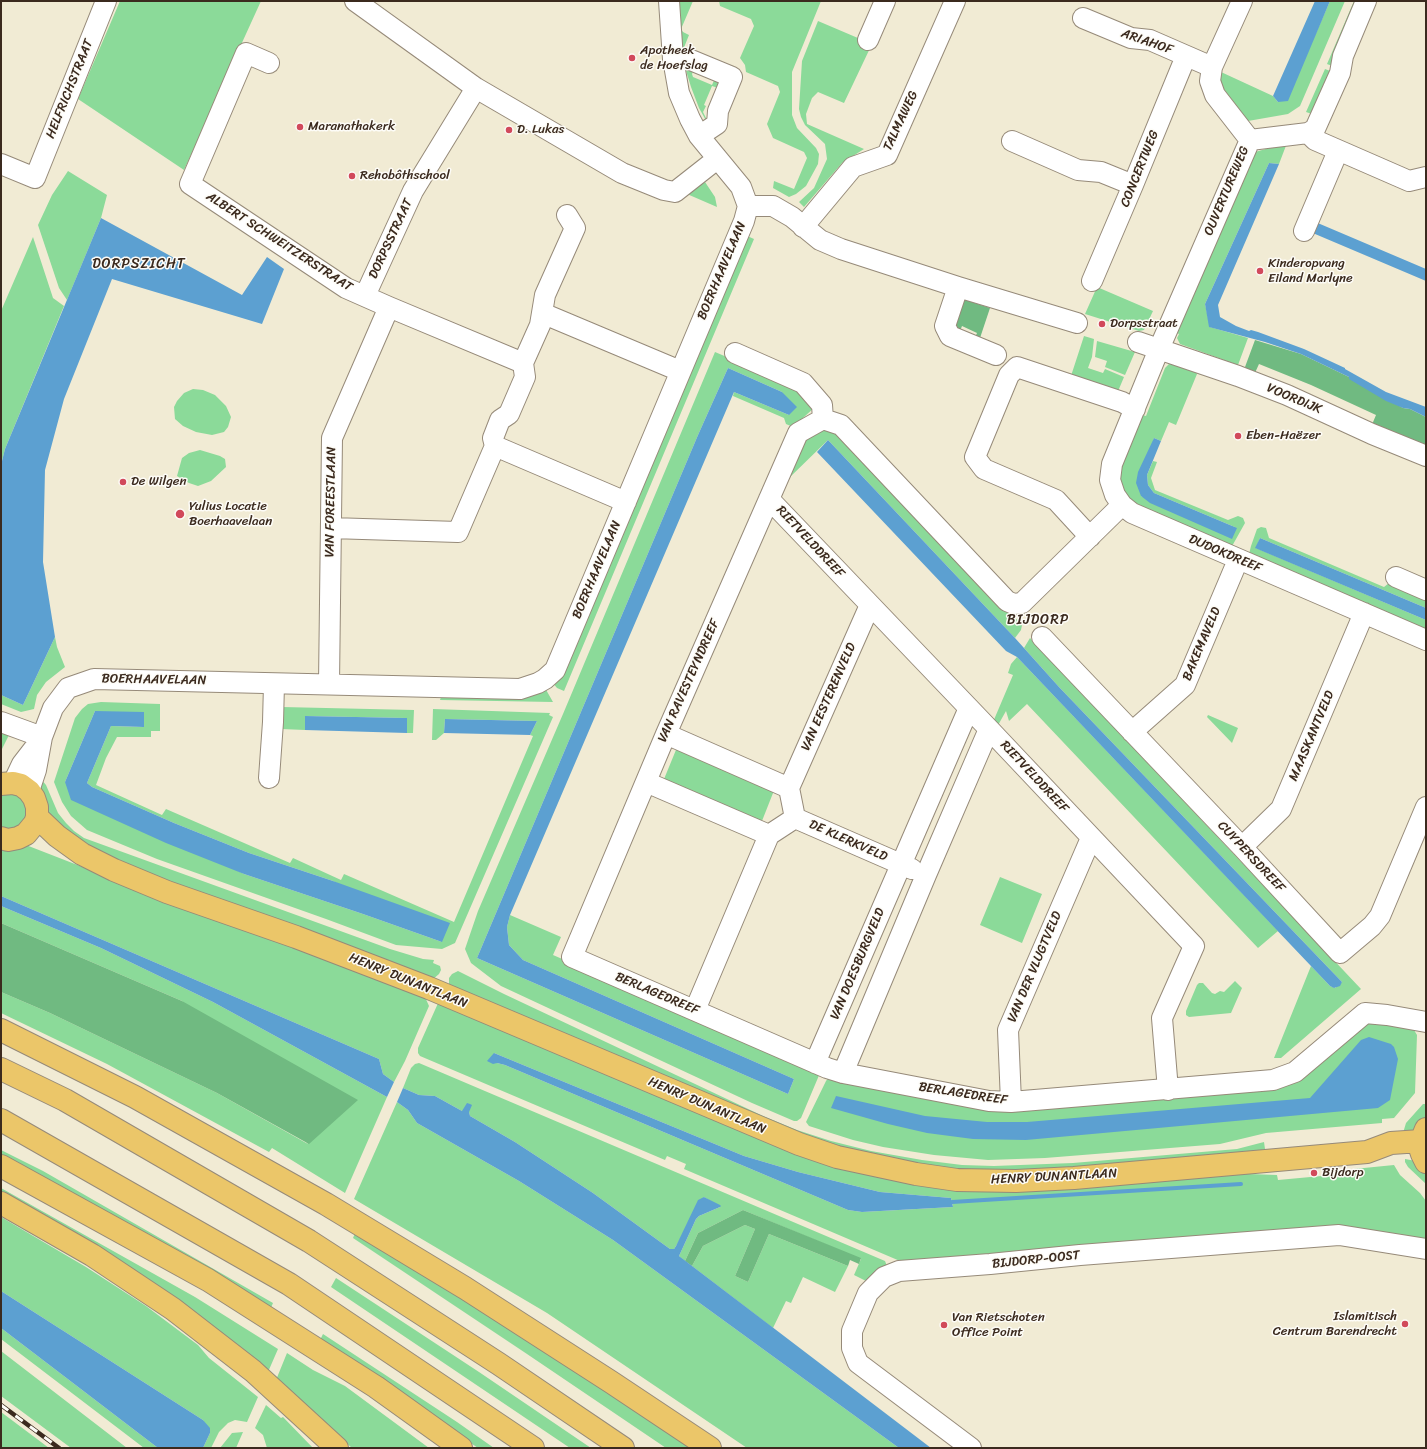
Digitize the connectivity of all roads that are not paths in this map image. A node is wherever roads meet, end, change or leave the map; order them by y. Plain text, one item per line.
1 (106, 1) edge
2 (355, 1) edge
3 (669, 1) edge
4 (885, 1) edge
5 (1242, 1) edge
6 (1366, 1) edge
7 (949, 3) edge
8 (1083, 18) dead end
9 (868, 40) dead end
10 (1186, 56) junction
11 (673, 59) junction
12 (269, 63) dead end
13 (1212, 67) junction
14 (476, 88) junction
15 (1308, 133) junction
16 (699, 136) junction
17 (1250, 140) junction
18 (1012, 141) dead end
19 (1338, 150) junction
20 (717, 159) junction
21 (1, 164) edge
22 (1426, 177) edge
23 (1133, 185) junction
24 (748, 206) junction
25 (567, 215) dead end
26 (803, 226) junction
27 (1304, 231) dead end
28 (1092, 281) dead end
29 (368, 287) dead end
30 (958, 287) junction
31 (389, 307) junction
32 (542, 313) junction
33 (1077, 323) dead end
34 (1138, 342) dead end
35 (1160, 349) junction
36 (735, 353) dead end
37 (996, 355) dead end
38 (523, 363) junction
39 (680, 371) junction
40 (1135, 409) junction
41 (823, 419) junction
42 (495, 446) junction
43 (1426, 456) edge
44 (769, 499) junction
45 (626, 502) junction
46 (1122, 505) junction
47 (331, 528) junction
48 (1090, 537) junction
49 (1238, 560) junction
50 (1396, 577) dead end
51 (1426, 590) edge
52 (870, 605) junction
53 (1364, 613) junction
54 (1042, 637) dead end
55 (1426, 640) edge
56 (274, 684) junction
57 (329, 684) junction
58 (969, 708) junction
59 (1, 722) edge
60 (989, 729) junction
61 (1132, 732) junction
62 (666, 734) junction
63 (42, 737) junction
64 (269, 778) dead end
65 (646, 782) junction
66 (14, 786) edge
67 (789, 788) junction
68 (1426, 807) edge
69 (795, 818) junction
70 (32, 825) junction
71 (769, 835) junction
72 (1, 838) edge
73 (1091, 838) junction
74 (1242, 847) junction
75 (901, 864) junction
76 (926, 875) junction
77 (572, 957) joint
78 (695, 1010) junction
79 (1426, 1022) edge
80 (1, 1030) edge
81 (815, 1063) junction
82 (1, 1069) edge
83 (843, 1073) junction
84 (1168, 1090) junction
85 (1011, 1102) junction
86 (1, 1120) edge
87 (1424, 1146) edge
88 (1, 1166) edge
89 (1, 1203) edge
90 (1426, 1249) edge
91 (337, 1448) edge
92 (461, 1448) edge
93 (532, 1448) edge
94 (622, 1448) edge
95 (710, 1448) edge
96 (970, 1448) edge

1 - 21 street, HELFRICHSTRAAT
2 - 14 street
3 - 11 street
4 - 9 street
5 - 13 street
6 - 15 street
7 - 26 street, TALMAWEG
8 - 10 street, ARIAHOF
10 - 13 street, ARIAHOF
10 - 23 street, CONCERTWEG
11 - 16 street
11 - 16 street
12 - 31 street, ALBERT SCHWEITZERSTRAAT
13 - 17 street
14 - 20 street
14 - 29 street, DORPSSTRAAT
15 - 17 street, OUVERTUREWEG
15 - 19 street
16 - 20 street
17 - 35 street, OUVERTUREWEG
18 - 23 street
19 - 22 street
19 - 27 street
20 - 24 street
23 - 28 street, CONCERTWEG
24 - 26 street
24 - 39 street, BOERHAAVELAAN
25 - 32 street
26 - 30 street
30 - 33 street
30 - 37 street
31 - 38 street, ALBERT SCHWEITZERSTRAAT
31 - 47 street, VAN FOREESTLAAN
32 - 38 street
32 - 39 street
34 - 35 street
35 - 40 street, OUVERTUREWEG
35 - 43 street, VOORDIJK
36 - 41 street
38 - 42 street
39 - 45 street, BOERHAAVELAAN
40 - 46 street, DUDOKDREEF
40 - 48 street
41 - 44 street, VAN RAVESTEYNDREEF
41 - 48 street
42 - 45 street
42 - 47 street
44 - 52 street, RIETVELDDREEF
44 - 62 street, VAN RAVESTEYNDREEF
45 - 57 street, BOERHAAVELAAN
46 - 48 street
46 - 49 street, DUDOKDREEF
47 - 57 street, VAN FOREESTLAAN
49 - 53 street, DUDOKDREEF
49 - 61 street, BAKEMAVELD
50 - 51 street
52 - 58 street, RIETVELDDREEF
52 - 67 street, VAN EESTERENVELD
53 - 55 street, DUDOKDREEF
53 - 74 street, MAASKANTVELD
54 - 61 street, CUYPERSDREEF
56 - 57 street, BOERHAAVELAAN
56 - 63 street, BOERHAAVELAAN
56 - 64 street
58 - 60 street, RIETVELDDREEF
58 - 75 street, VAN DOESBURGVELD
59 - 63 street
60 - 73 street, RIETVELDDREEF
60 - 76 street
61 - 74 street, CUYPERSDREEF
62 - 65 street, VAN RAVESTEYNDREEF
62 - 67 street
63 - 66 street, BOERHAAVELAAN
65 - 71 street
65 - 77 street, VAN RAVESTEYNDREEF
66 - 70 main road
67 - 69 street
68 - 74 street, CUYPERSDREEF
69 - 71 street
69 - 75 street, DE KLERKVELD
70 - 72 main road
70 - 87 main road, HENRY DUNANTLAAN
71 - 78 street
73 - 84 street, RIETVELDDREEF
73 - 85 street, VAN DER VLUGTVELD
75 - 76 street
75 - 81 street, VAN DOESBURGVELD
76 - 83 street
77 - 78 street, BERLAGEDREEF
78 - 81 street, BERLAGEDREEF
79 - 84 street, BERLAGEDREEF
80 - 95 main road
81 - 83 street, BERLAGEDREEF
82 - 94 main road
83 - 85 street, BERLAGEDREEF
84 - 85 street, BERLAGEDREEF
86 - 93 main road
88 - 92 main road
89 - 91 main road
90 - 96 street, BIJDORP-OOST

